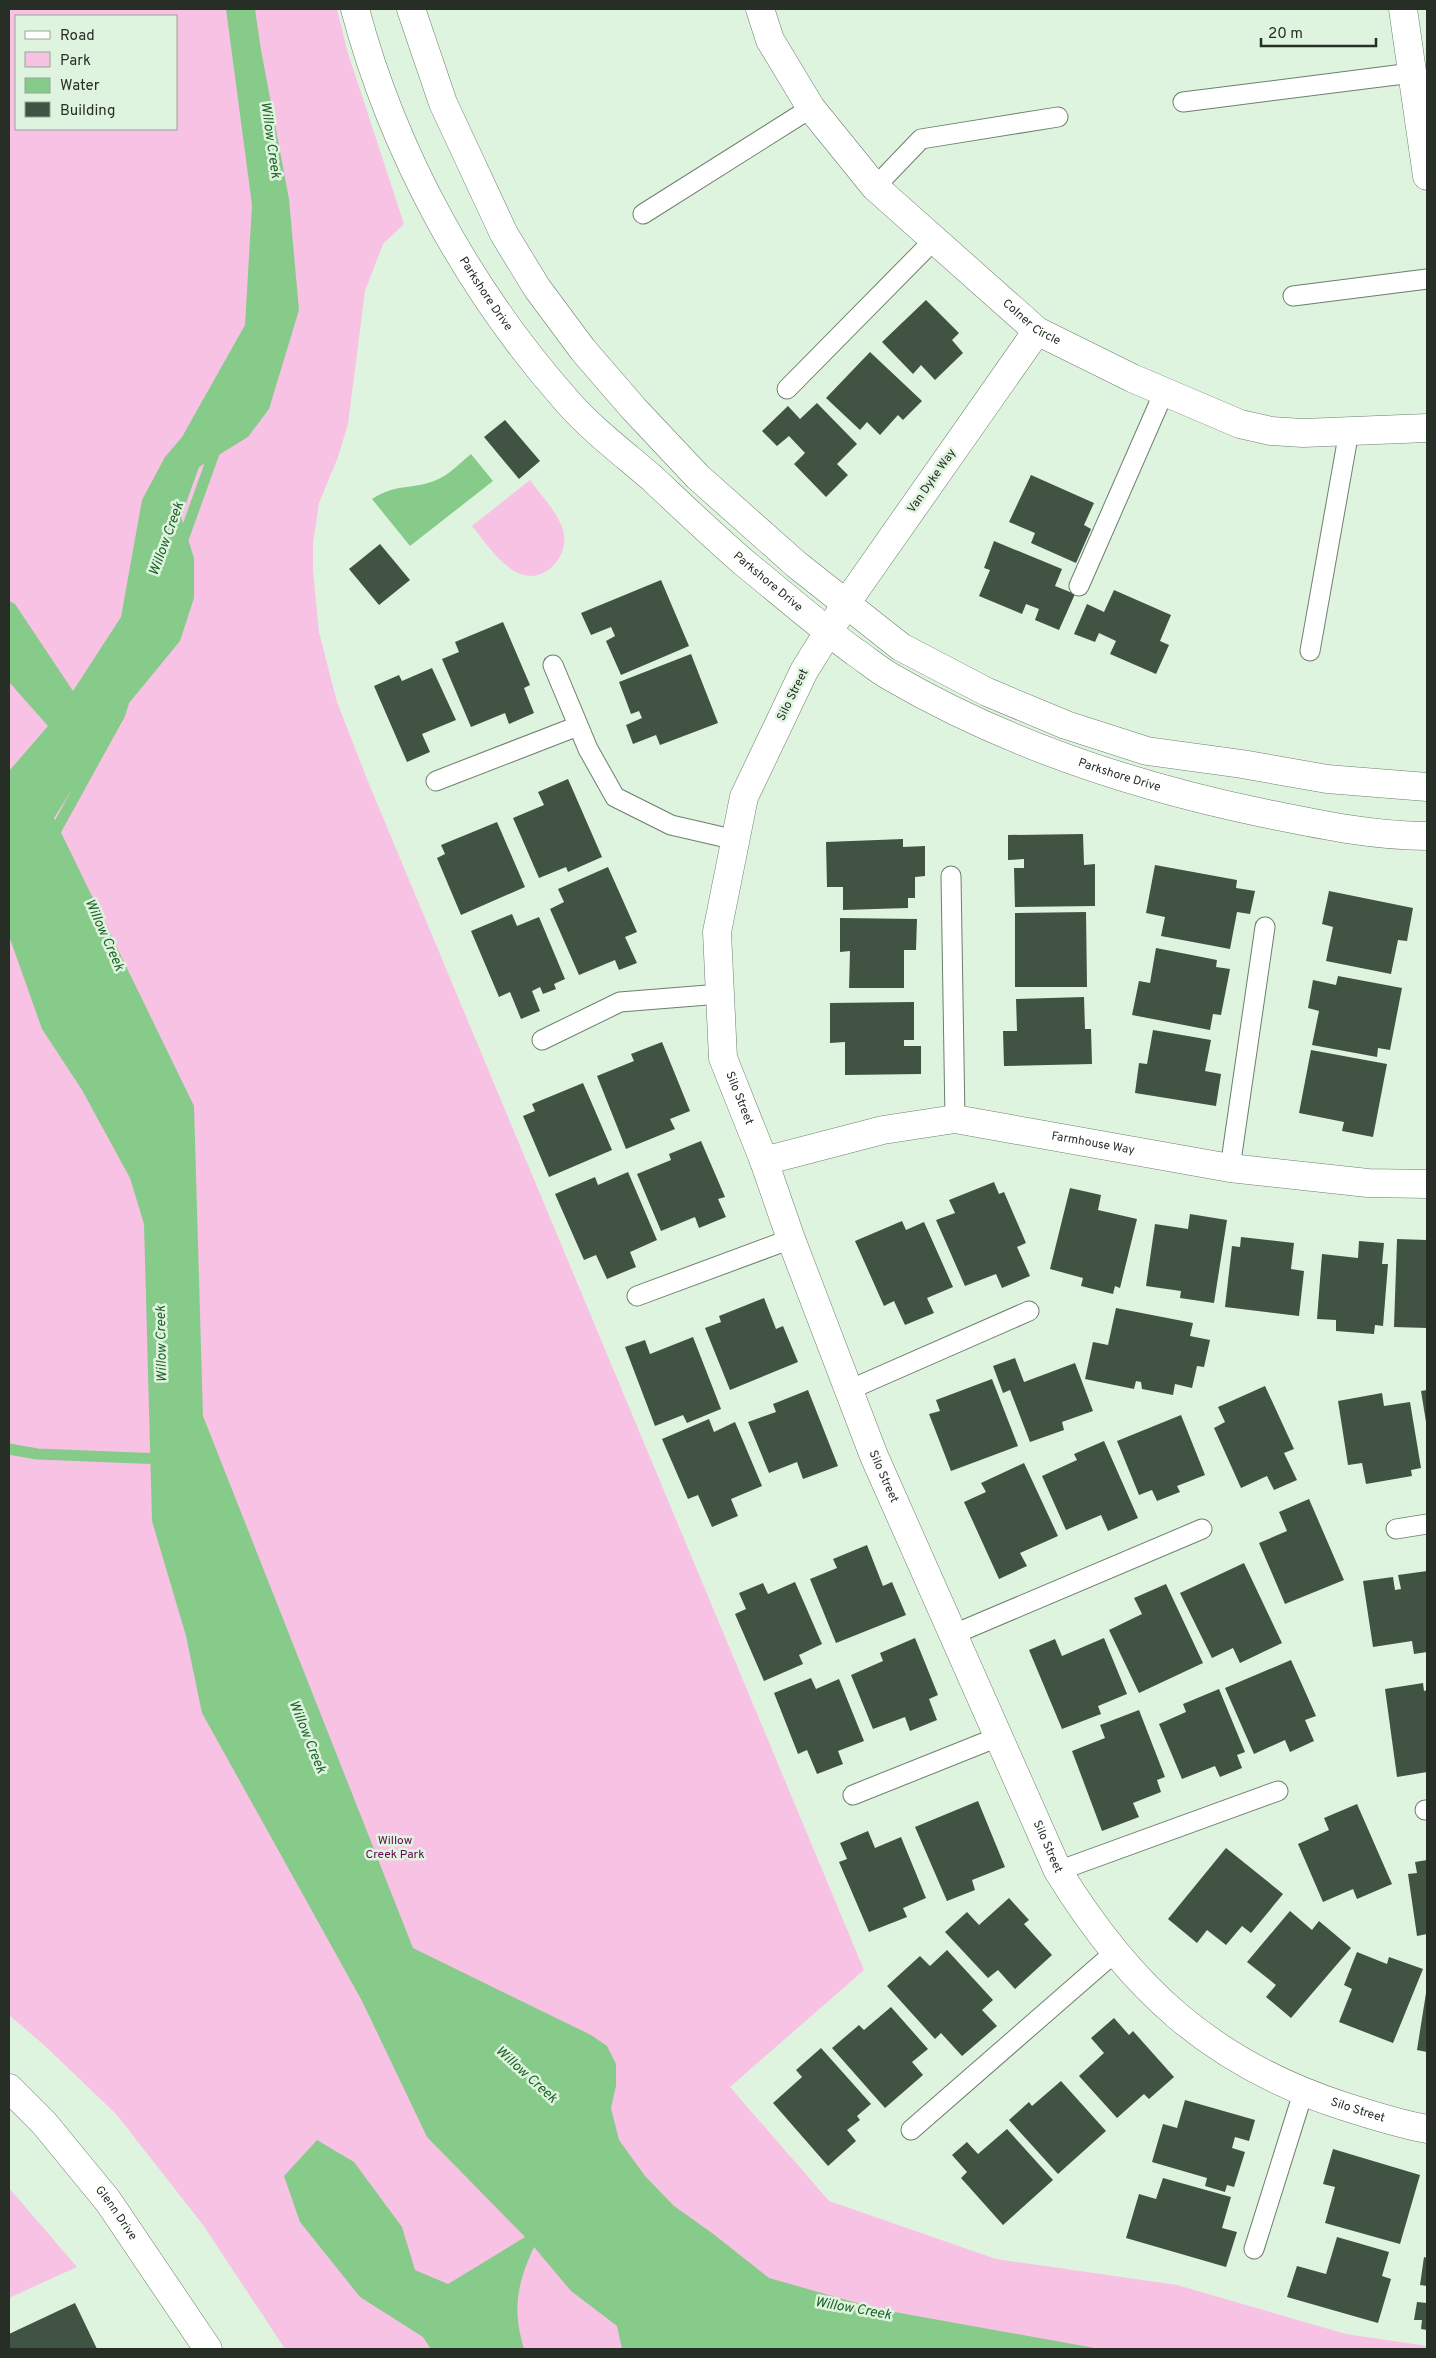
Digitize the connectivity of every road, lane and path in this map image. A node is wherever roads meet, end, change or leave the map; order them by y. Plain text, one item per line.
1 (355, 9) edge
2 (411, 9) edge
3 (760, 9) edge
4 (1403, 9) edge
5 (1412, 73) junction
6 (1184, 102) dead end
7 (811, 108) junction
8 (1058, 117) dead end
9 (1427, 176) edge
10 (875, 187) junction
11 (643, 214) dead end
12 (933, 241) junction
13 (1427, 279) edge
14 (1294, 296) dead end
15 (1037, 331) junction
16 (788, 389) dead end
17 (1164, 392) junction
18 (1427, 428) edge
19 (1349, 431) junction
20 (1079, 586) dead end
21 (847, 602) junction
22 (828, 632) junction
23 (1310, 651) dead end
24 (553, 664) dead end
25 (578, 726) junction
26 (436, 781) dead end
27 (1427, 787) edge
28 (1427, 836) edge
29 (736, 840) junction
30 (951, 876) dead end
31 (1265, 927) dead end
32 (720, 994) junction
33 (542, 1040) dead end
34 (956, 1119) junction
35 (764, 1161) junction
36 (1230, 1168) junction
37 (1427, 1184) edge
38 (791, 1239) junction
39 (637, 1296) dead end
40 (1029, 1311) dead end
41 (849, 1390) junction
42 (1427, 1524) edge
43 (1202, 1529) dead end
44 (1396, 1529) dead end
45 (952, 1634) junction
46 (998, 1737) junction
47 (1278, 1790) dead end
48 (853, 1795) dead end
49 (1058, 1871) junction
50 (1114, 1953) junction
51 (9, 2088) edge
52 (1302, 2093) junction
53 (1427, 2129) edge
54 (911, 2130) dead end
55 (1254, 2249) dead end
56 (208, 2349) edge

1 - 22 street, Parkshore Drive
2 - 21 street
3 - 7 street, Colner Circle
4 - 5 street
5 - 6 lane
5 - 9 street
7 - 10 street, Colner Circle
7 - 11 lane
8 - 10 lane
10 - 12 street, Colner Circle
12 - 15 street, Colner Circle
12 - 16 lane
13 - 14 lane
15 - 17 street, Colner Circle
15 - 21 street, Van Dyke Way
17 - 19 street, Colner Circle
17 - 20 lane
18 - 19 street, Colner Circle
19 - 23 lane
21 - 22 street, Van Dyke Way
21 - 27 street
22 - 28 street, Parkshore Drive
22 - 29 street, Silo Street
24 - 25 lane
25 - 26 lane
25 - 29 lane
29 - 32 street, Silo Street
30 - 34 lane
31 - 36 lane
32 - 33 lane
32 - 35 street, Silo Street
34 - 35 street, Farmhouse Way
34 - 36 street, Farmhouse Way
35 - 38 street, Silo Street
36 - 37 street, Farmhouse Way
38 - 39 lane
38 - 41 street, Silo Street
40 - 41 lane
41 - 45 street, Silo Street
42 - 44 lane
43 - 45 lane
45 - 46 street, Silo Street
46 - 48 lane
46 - 49 street, Silo Street
47 - 49 lane
49 - 50 street, Silo Street
50 - 52 street, Silo Street
50 - 54 lane
51 - 56 street, Glenn Drive
52 - 53 street, Silo Street
52 - 55 lane

